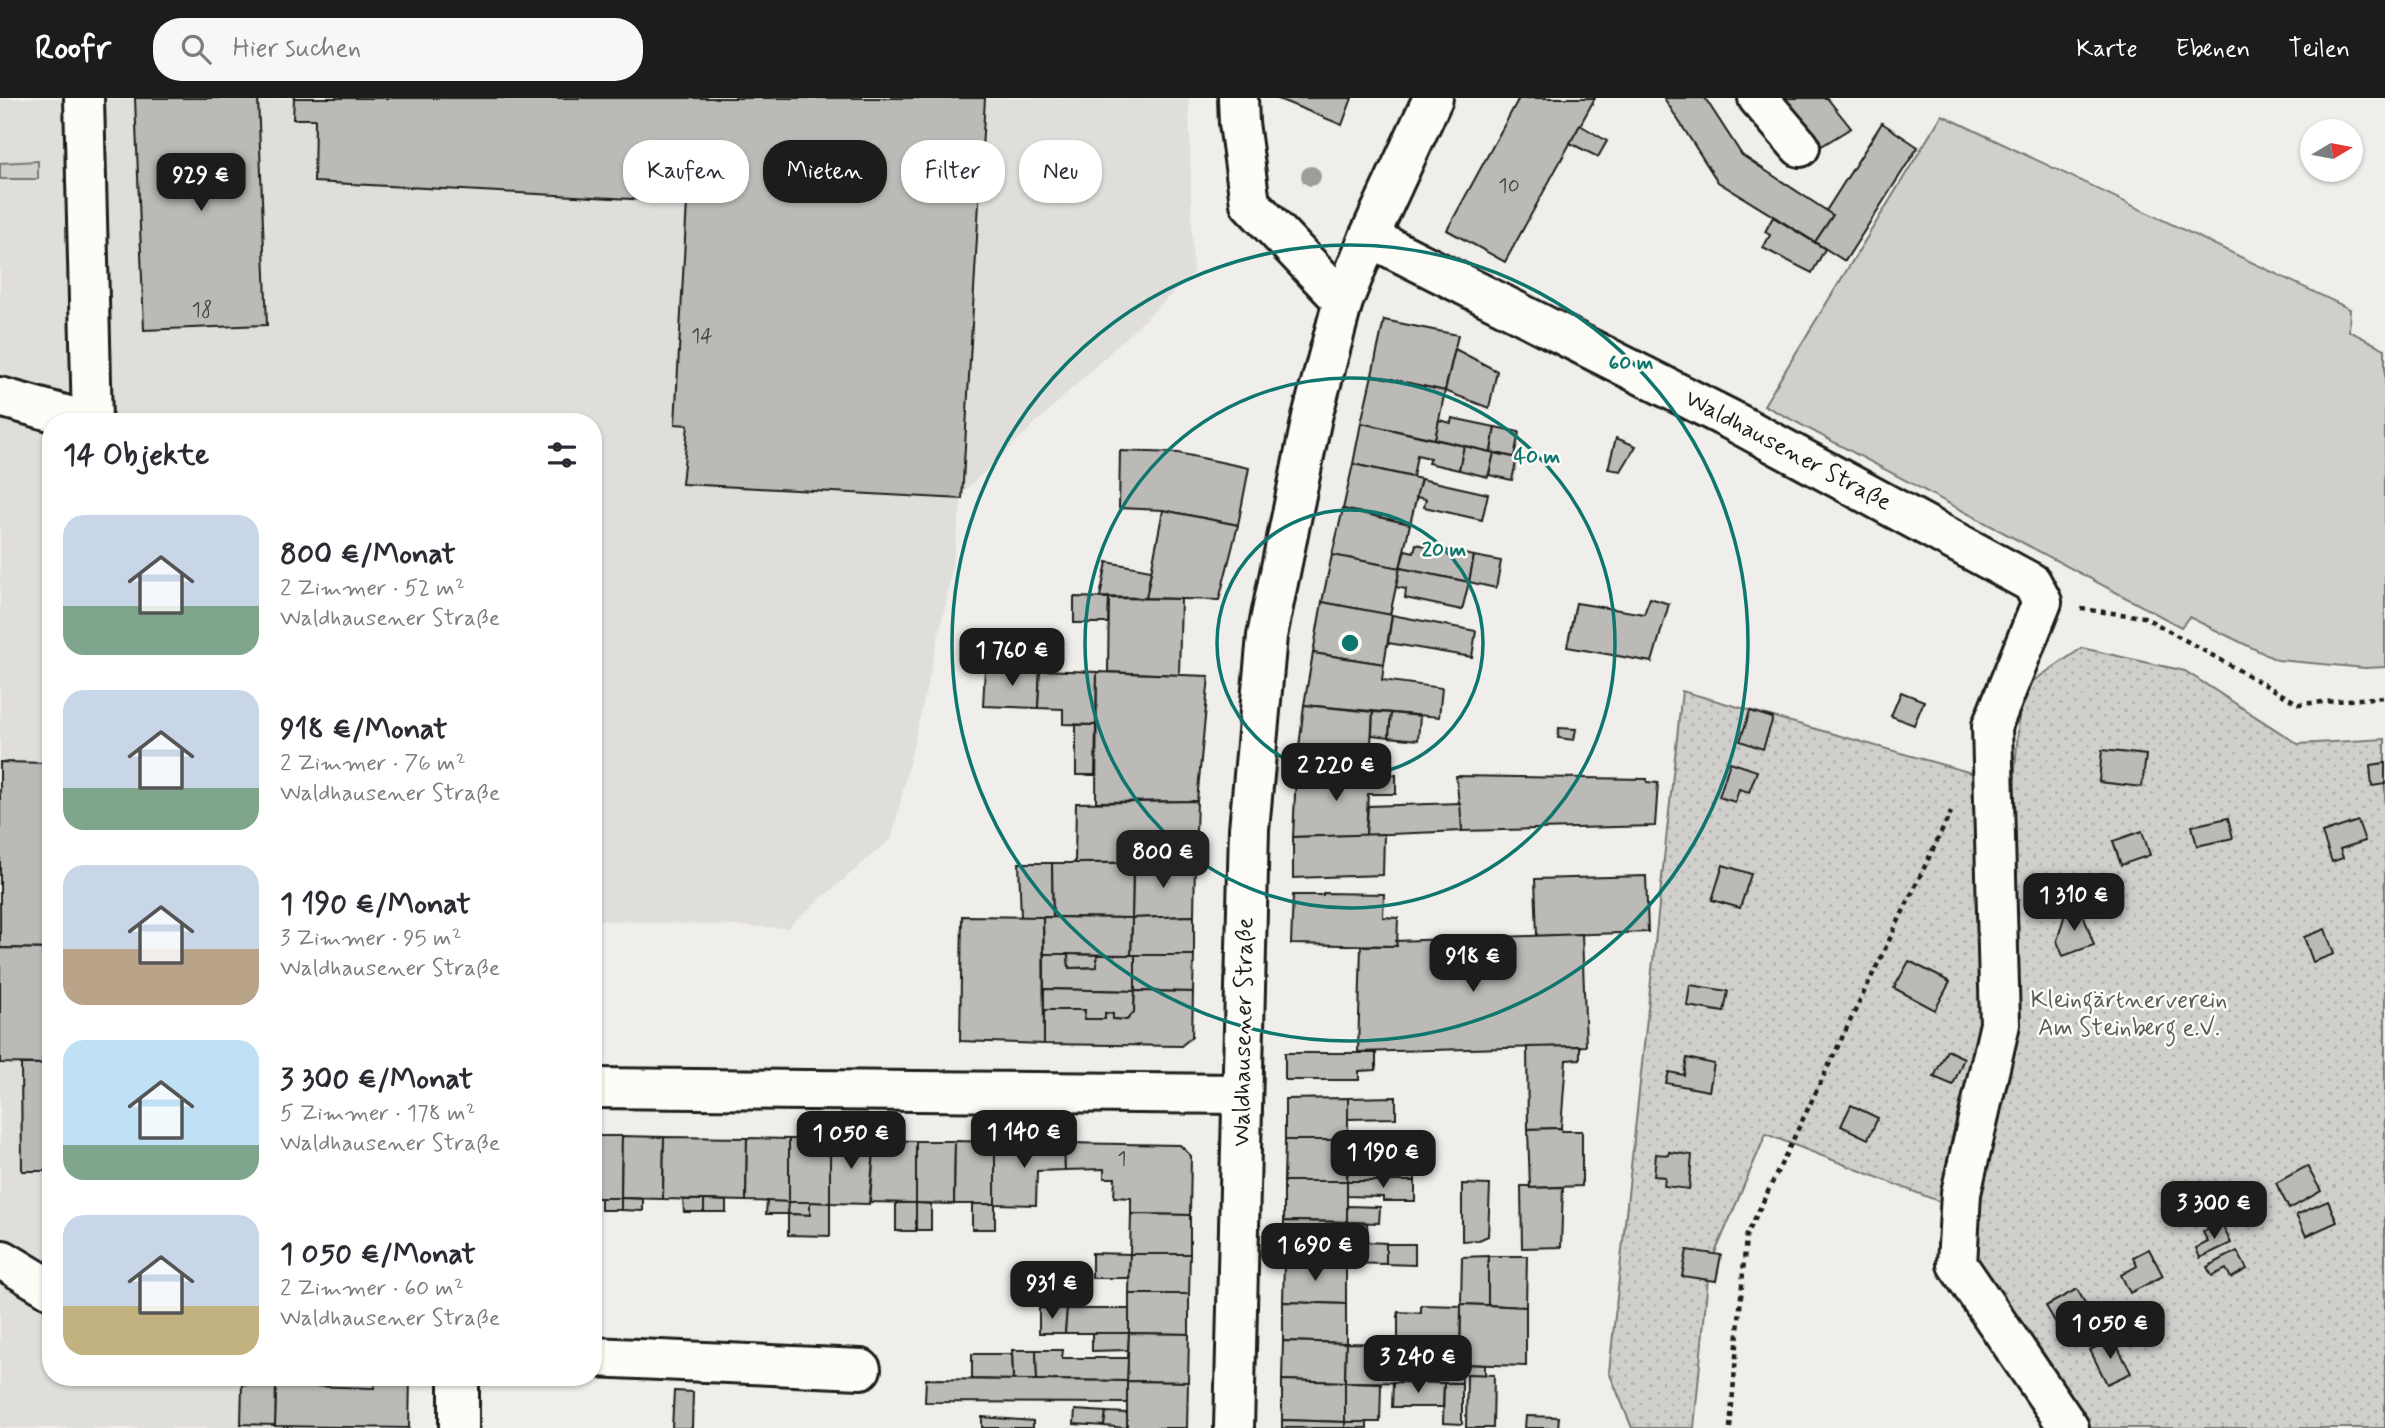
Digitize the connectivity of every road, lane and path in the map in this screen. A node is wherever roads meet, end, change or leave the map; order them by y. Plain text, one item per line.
1 (84, 98) edge
2 (1238, 98) edge
3 (1433, 98) edge
4 (1758, 98) edge
5 (1800, 147) dead end
6 (1369, 236) junction
7 (1343, 301) junction
8 (0, 397) edge
9 (58, 413) edge
10 (91, 413) edge
11 (2042, 603) junction
12 (2385, 697) edge
13 (1956, 801) dead end
14 (602, 1088) edge
15 (1242, 1094) junction
16 (4, 1260) dead end
17 (42, 1283) edge
18 (602, 1357) edge
19 (861, 1369) dead end
20 (459, 1386) edge
21 (458, 1428) edge
22 (1234, 1428) edge
23 (1730, 1428) edge
24 (2069, 1428) edge

1 - 10 street
2 - 7 street
3 - 6 street
4 - 5 street
6 - 7 street, Waldhausener Straße
6 - 11 street, Waldhausener Straße
7 - 15 street, Waldhausener Straße
8 - 9 street
11 - 12 path
11 - 24 street
13 - 23 path
14 - 15 street
15 - 22 street, Waldhausener Straße
16 - 17 street
18 - 19 street
20 - 21 street

